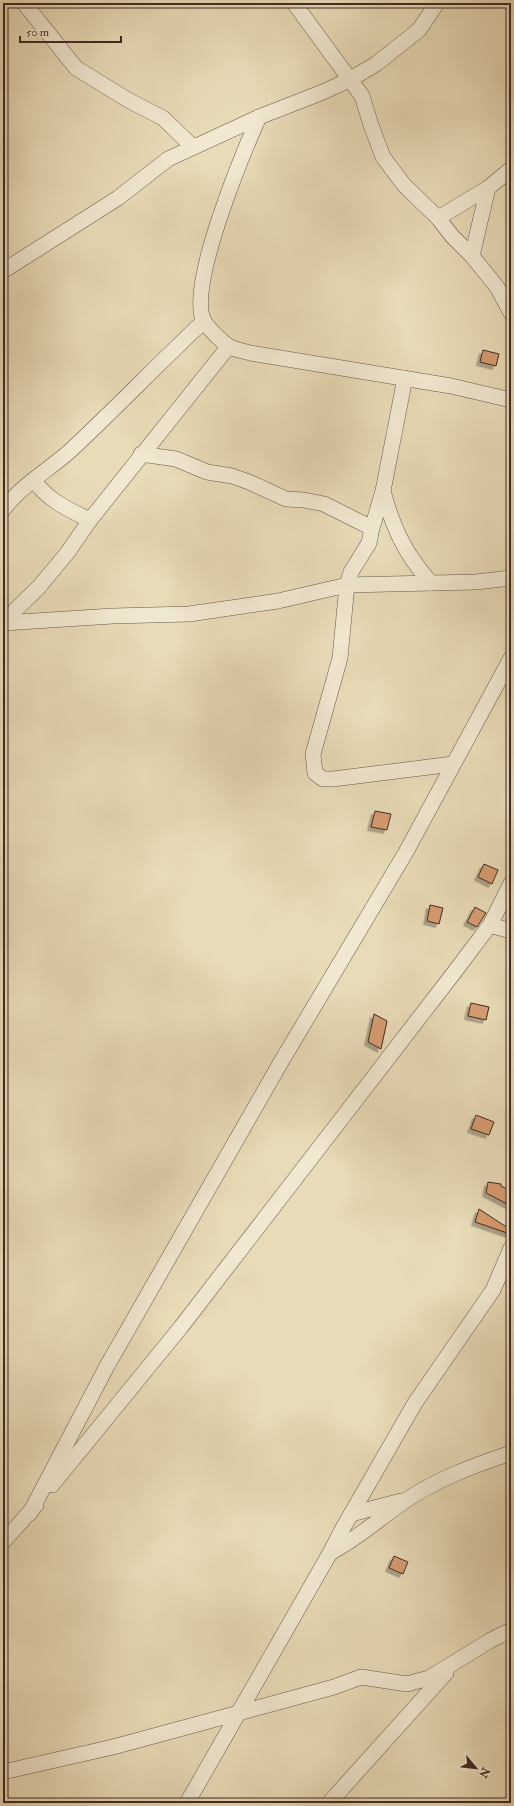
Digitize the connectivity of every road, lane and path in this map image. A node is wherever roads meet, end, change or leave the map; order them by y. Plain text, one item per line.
1 (24, 3) edge
2 (294, 3) edge
3 (437, 3) edge
4 (349, 80) junction
5 (259, 117) junction
6 (193, 147) junction
7 (511, 169) edge
8 (488, 188) junction
9 (438, 218) junction
10 (472, 256) junction
11 (3, 271) edge
12 (511, 313) edge
13 (204, 321) junction
14 (229, 346) junction
15 (405, 378) junction
16 (511, 400) edge
17 (141, 454) junction
18 (34, 480) junction
19 (383, 491) junction
20 (3, 510) edge
21 (90, 520) junction
22 (372, 528) junction
23 (511, 578) edge
24 (431, 583) junction
25 (347, 585) junction
26 (3, 622) edge
27 (511, 658) edge
28 (453, 764) junction
29 (511, 883) edge
30 (490, 925) junction
31 (511, 931) edge
32 (511, 1248) edge
33 (511, 1453) edge
34 (406, 1500) junction
35 (30, 1513) junction
36 (351, 1514) junction
37 (3, 1542) edge
38 (330, 1553) junction
39 (511, 1630) edge
40 (454, 1663) junction
41 (239, 1713) junction
42 (3, 1772) edge
43 (187, 1803) edge
44 (329, 1803) edge

1 - 6 street
2 - 4 street
3 - 4 street
4 - 5 street
4 - 9 street
5 - 6 street
5 - 13 street
6 - 11 street
7 - 8 street
8 - 9 street
8 - 10 street
9 - 10 street
10 - 12 street
13 - 14 street
13 - 18 street
14 - 15 street
14 - 17 street
15 - 16 street
15 - 19 street
17 - 21 street
17 - 22 street
18 - 20 street
18 - 21 street
19 - 22 street
19 - 24 street
21 - 26 street
22 - 25 street
23 - 24 street
24 - 25 street
25 - 26 street
25 - 28 street
27 - 28 street
28 - 35 street
29 - 30 street
30 - 31 street
30 - 35 street
32 - 36 street
33 - 34 street
34 - 36 street
34 - 38 street
35 - 37 street
36 - 38 street
38 - 41 street
39 - 40 street
40 - 41 street
40 - 44 street
41 - 42 street
41 - 43 street

